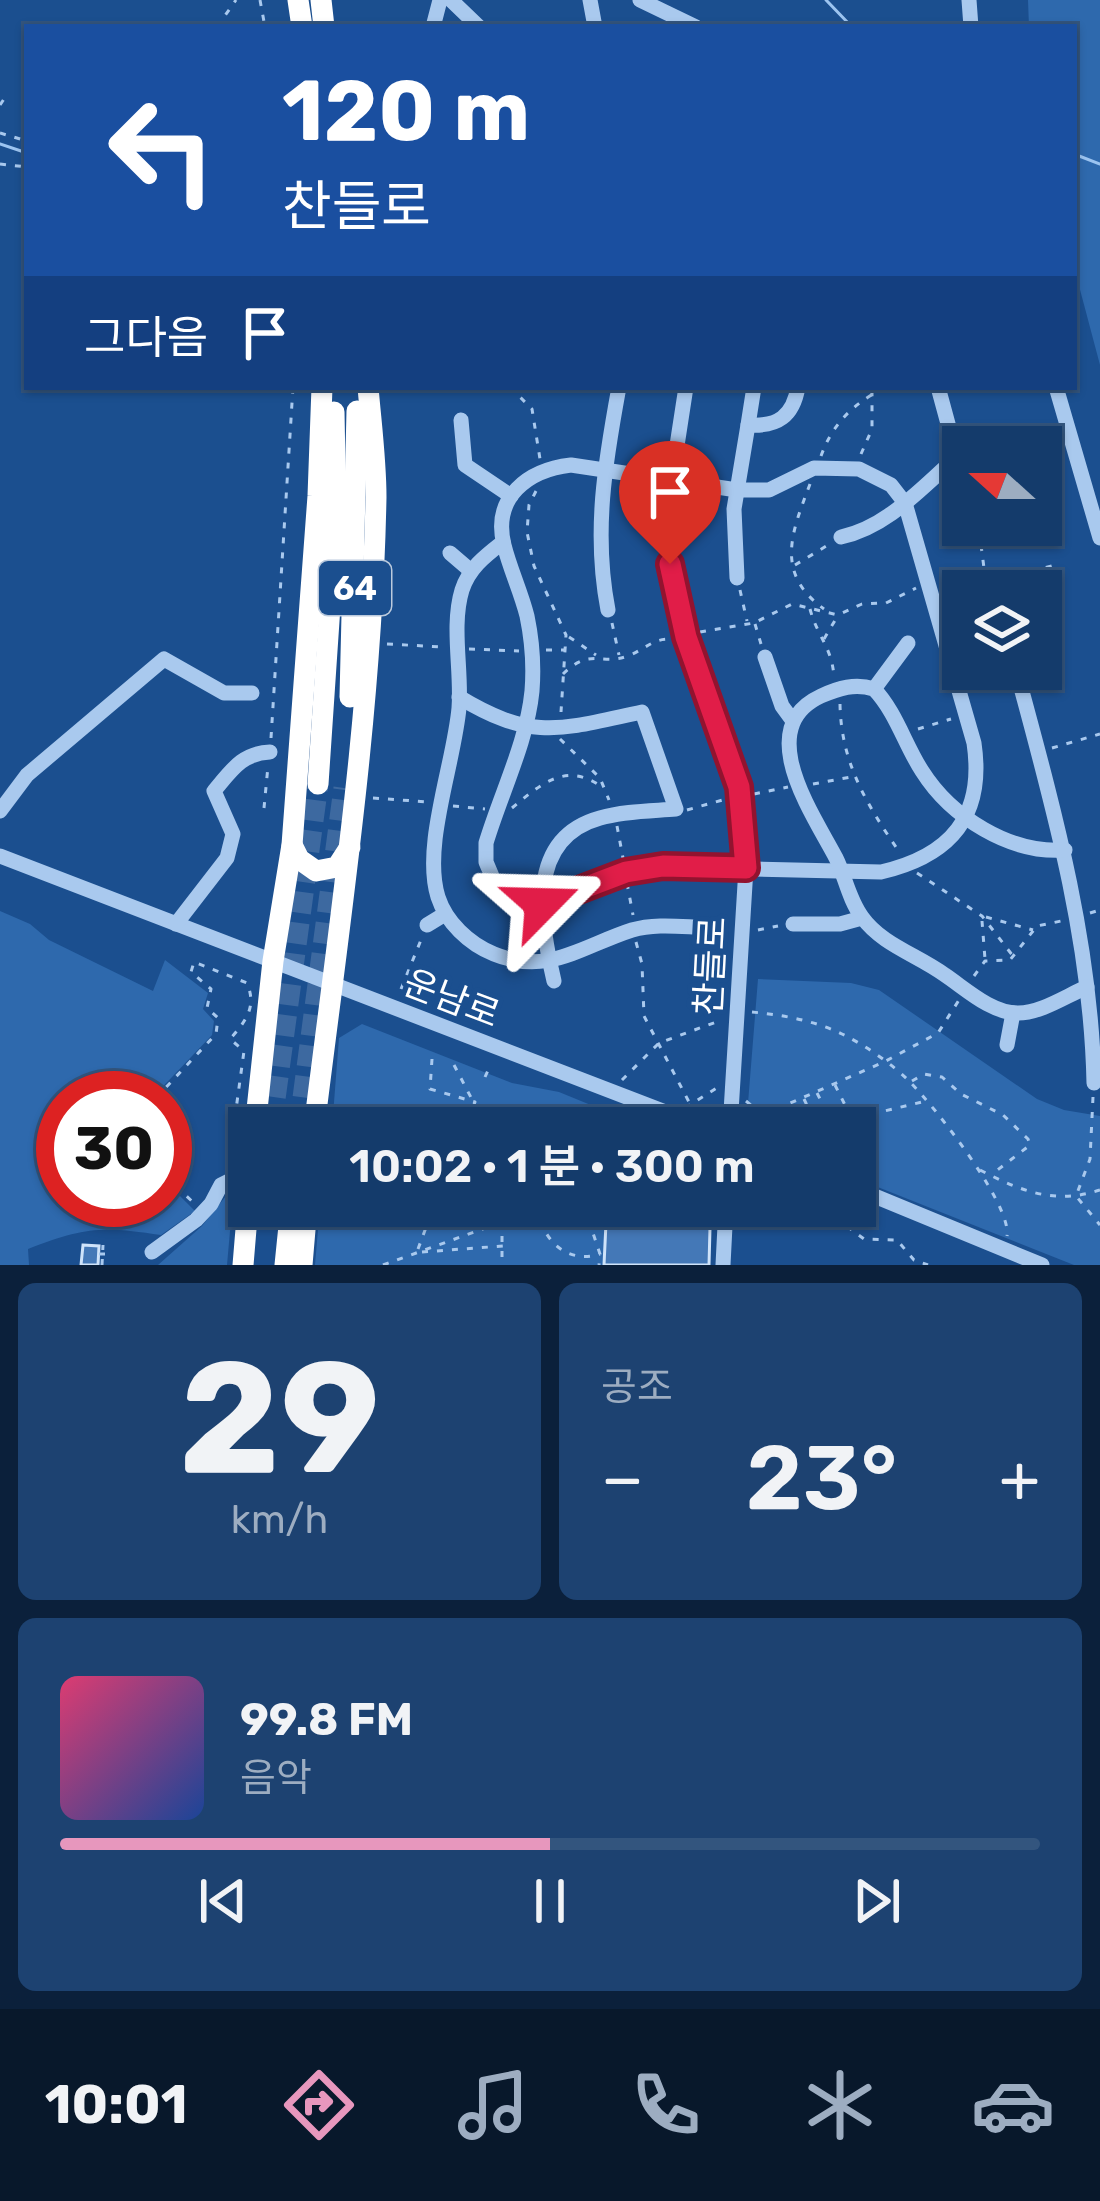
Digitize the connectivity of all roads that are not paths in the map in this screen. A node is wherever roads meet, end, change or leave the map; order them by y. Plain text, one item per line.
1 (451, 0) edge
2 (640, 0) edge
3 (657, 4) edge
4 (476, 24) edge
5 (691, 24) edge
6 (322, 390) edge
7 (334, 390) edge
8 (357, 390) edge
9 (368, 390) edge
10 (618, 390) edge
11 (686, 390) edge
12 (754, 390) edge
13 (797, 390) edge
14 (939, 390) edge
15 (1056, 390) edge
16 (461, 420) dead end
17 (748, 425) junction
18 (949, 426) edge
19 (942, 470) edge
20 (604, 471) junction
21 (672, 478) junction
22 (737, 490) junction
23 (511, 496) junction
24 (905, 503) junction
25 (841, 537) road end
26 (1100, 538) edge
27 (503, 542) junction
28 (450, 554) dead end
29 (471, 571) junction
30 (737, 578) road end
31 (608, 610) road end
32 (908, 644) dead end
33 (764, 657) road end
34 (874, 688) junction
35 (1022, 690) edge
36 (252, 693) dead end
37 (459, 697) junction
38 (793, 721) junction
39 (524, 727) junction
40 (270, 752) road end
41 (318, 784) tunnel mouth
42 (355, 793) tunnel mouth
43 (0, 811) edge
44 (964, 818) junction
45 (352, 843) junction
46 (292, 845) junction
47 (1065, 850) junction
48 (0, 856) edge
49 (746, 868) junction
50 (842, 871) junction
51 (542, 904) junction
52 (445, 914) junction
53 (862, 918) junction
54 (176, 924) junction
55 (793, 924) road end
56 (427, 925) road end
57 (696, 927) road end
58 (273, 961) junction
59 (550, 963) junction
60 (554, 981) dead end
61 (332, 984) junction
62 (1087, 987) junction
63 (1013, 1013) junction
64 (1007, 1045) dead end
65 (1094, 1083) road end
66 (257, 1107) edge
67 (317, 1107) edge
68 (651, 1107) edge
69 (731, 1107) edge
70 (228, 1181) edge
71 (876, 1197) edge
72 (246, 1227) edge
73 (260, 1227) edge
74 (289, 1227) edge
75 (305, 1227) edge
76 (725, 1227) edge
77 (152, 1252) dead end
78 (242, 1265) edge
79 (256, 1265) edge
80 (285, 1265) edge
81 (302, 1265) edge
82 (723, 1265) edge
83 (1042, 1265) edge

1 - 4 street
2 - 3 street
3 - 5 street
6 - 46 highway
7 - 41 highway, 64
8 - 42 highway, 64
9 - 45 highway
10 - 20 street
11 - 21 street, 찬들로
12 - 17 street
13 - 17 street
14 - 18 street
15 - 26 street
16 - 23 street
17 - 22 street
19 - 24 street
20 - 21 street
20 - 23 street
20 - 31 street
21 - 22 street
21 - 49 street, 찬들로
22 - 24 street
22 - 30 street
23 - 27 street
24 - 25 street
24 - 44 street
27 - 29 street
27 - 39 street
28 - 29 street
29 - 37 street
32 - 34 street
33 - 38 street
34 - 38 street
34 - 44 street
35 - 47 street
36 - 43 street
37 - 39 street
37 - 52 street
38 - 50 street
39 - 51 street
39 - 51 street
40 - 54 street
44 - 47 street
44 - 50 street
45 - 46 highway
45 - 61 highway
46 - 58 highway
47 - 62 street
48 - 54 street, 운남로
49 - 50 street
49 - 51 street
49 - 69 street, 찬들로
50 - 53 street
51 - 59 street
52 - 56 street
52 - 59 street
53 - 55 street
53 - 63 street
54 - 58 street, 운남로
57 - 59 street
58 - 61 street, 운남로
58 - 66 highway
59 - 60 street
61 - 67 highway
61 - 68 street, 운남로
62 - 63 street
62 - 65 street
63 - 64 street
70 - 77 street
71 - 83 street
72 - 78 highway
73 - 79 highway
74 - 80 highway
75 - 81 highway
76 - 82 street

